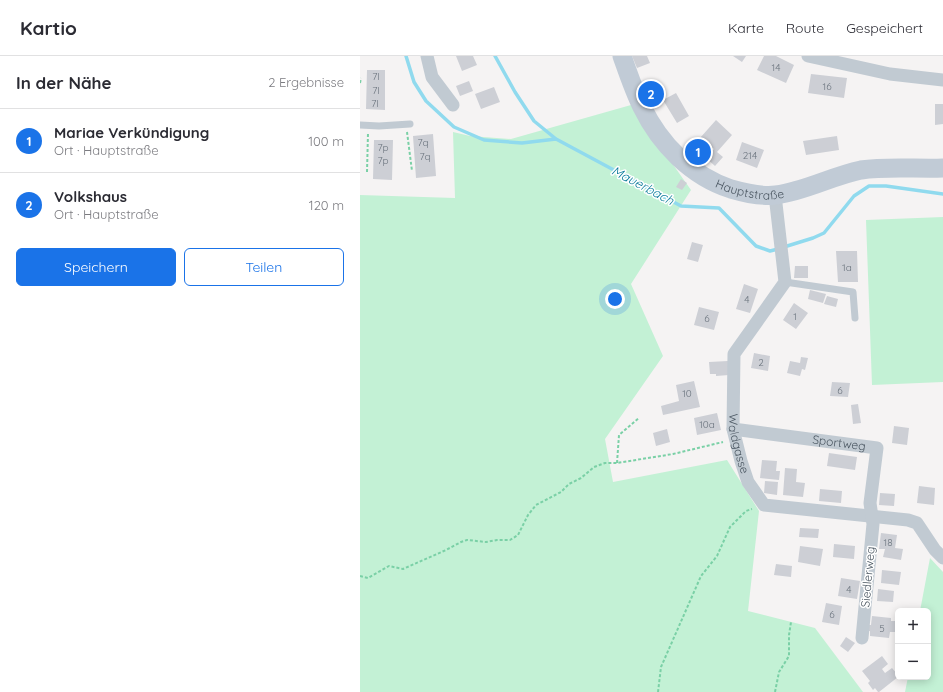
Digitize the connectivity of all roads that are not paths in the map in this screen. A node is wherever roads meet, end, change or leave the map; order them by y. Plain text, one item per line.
1 (427, 56) edge
2 (622, 56) edge
3 (808, 56) edge
4 (943, 80) edge
5 (453, 105) dead end
6 (360, 124) edge
7 (408, 124) road end
8 (943, 168) edge
9 (775, 195) junction
10 (785, 282) junction
11 (855, 318) dead end
12 (735, 434) junction
13 (872, 516) junction
14 (943, 558) edge
15 (862, 638) dead end

1 - 5 street
2 - 9 main road, Hauptstraße
3 - 4 street
6 - 7 lane
8 - 9 main road, Hauptstraße
9 - 10 street
10 - 11 lane
10 - 12 street, Waldgasse
12 - 13 street, Waldgasse
12 - 13 street, Sportweg
13 - 14 street
13 - 15 street, Siedlerweg

